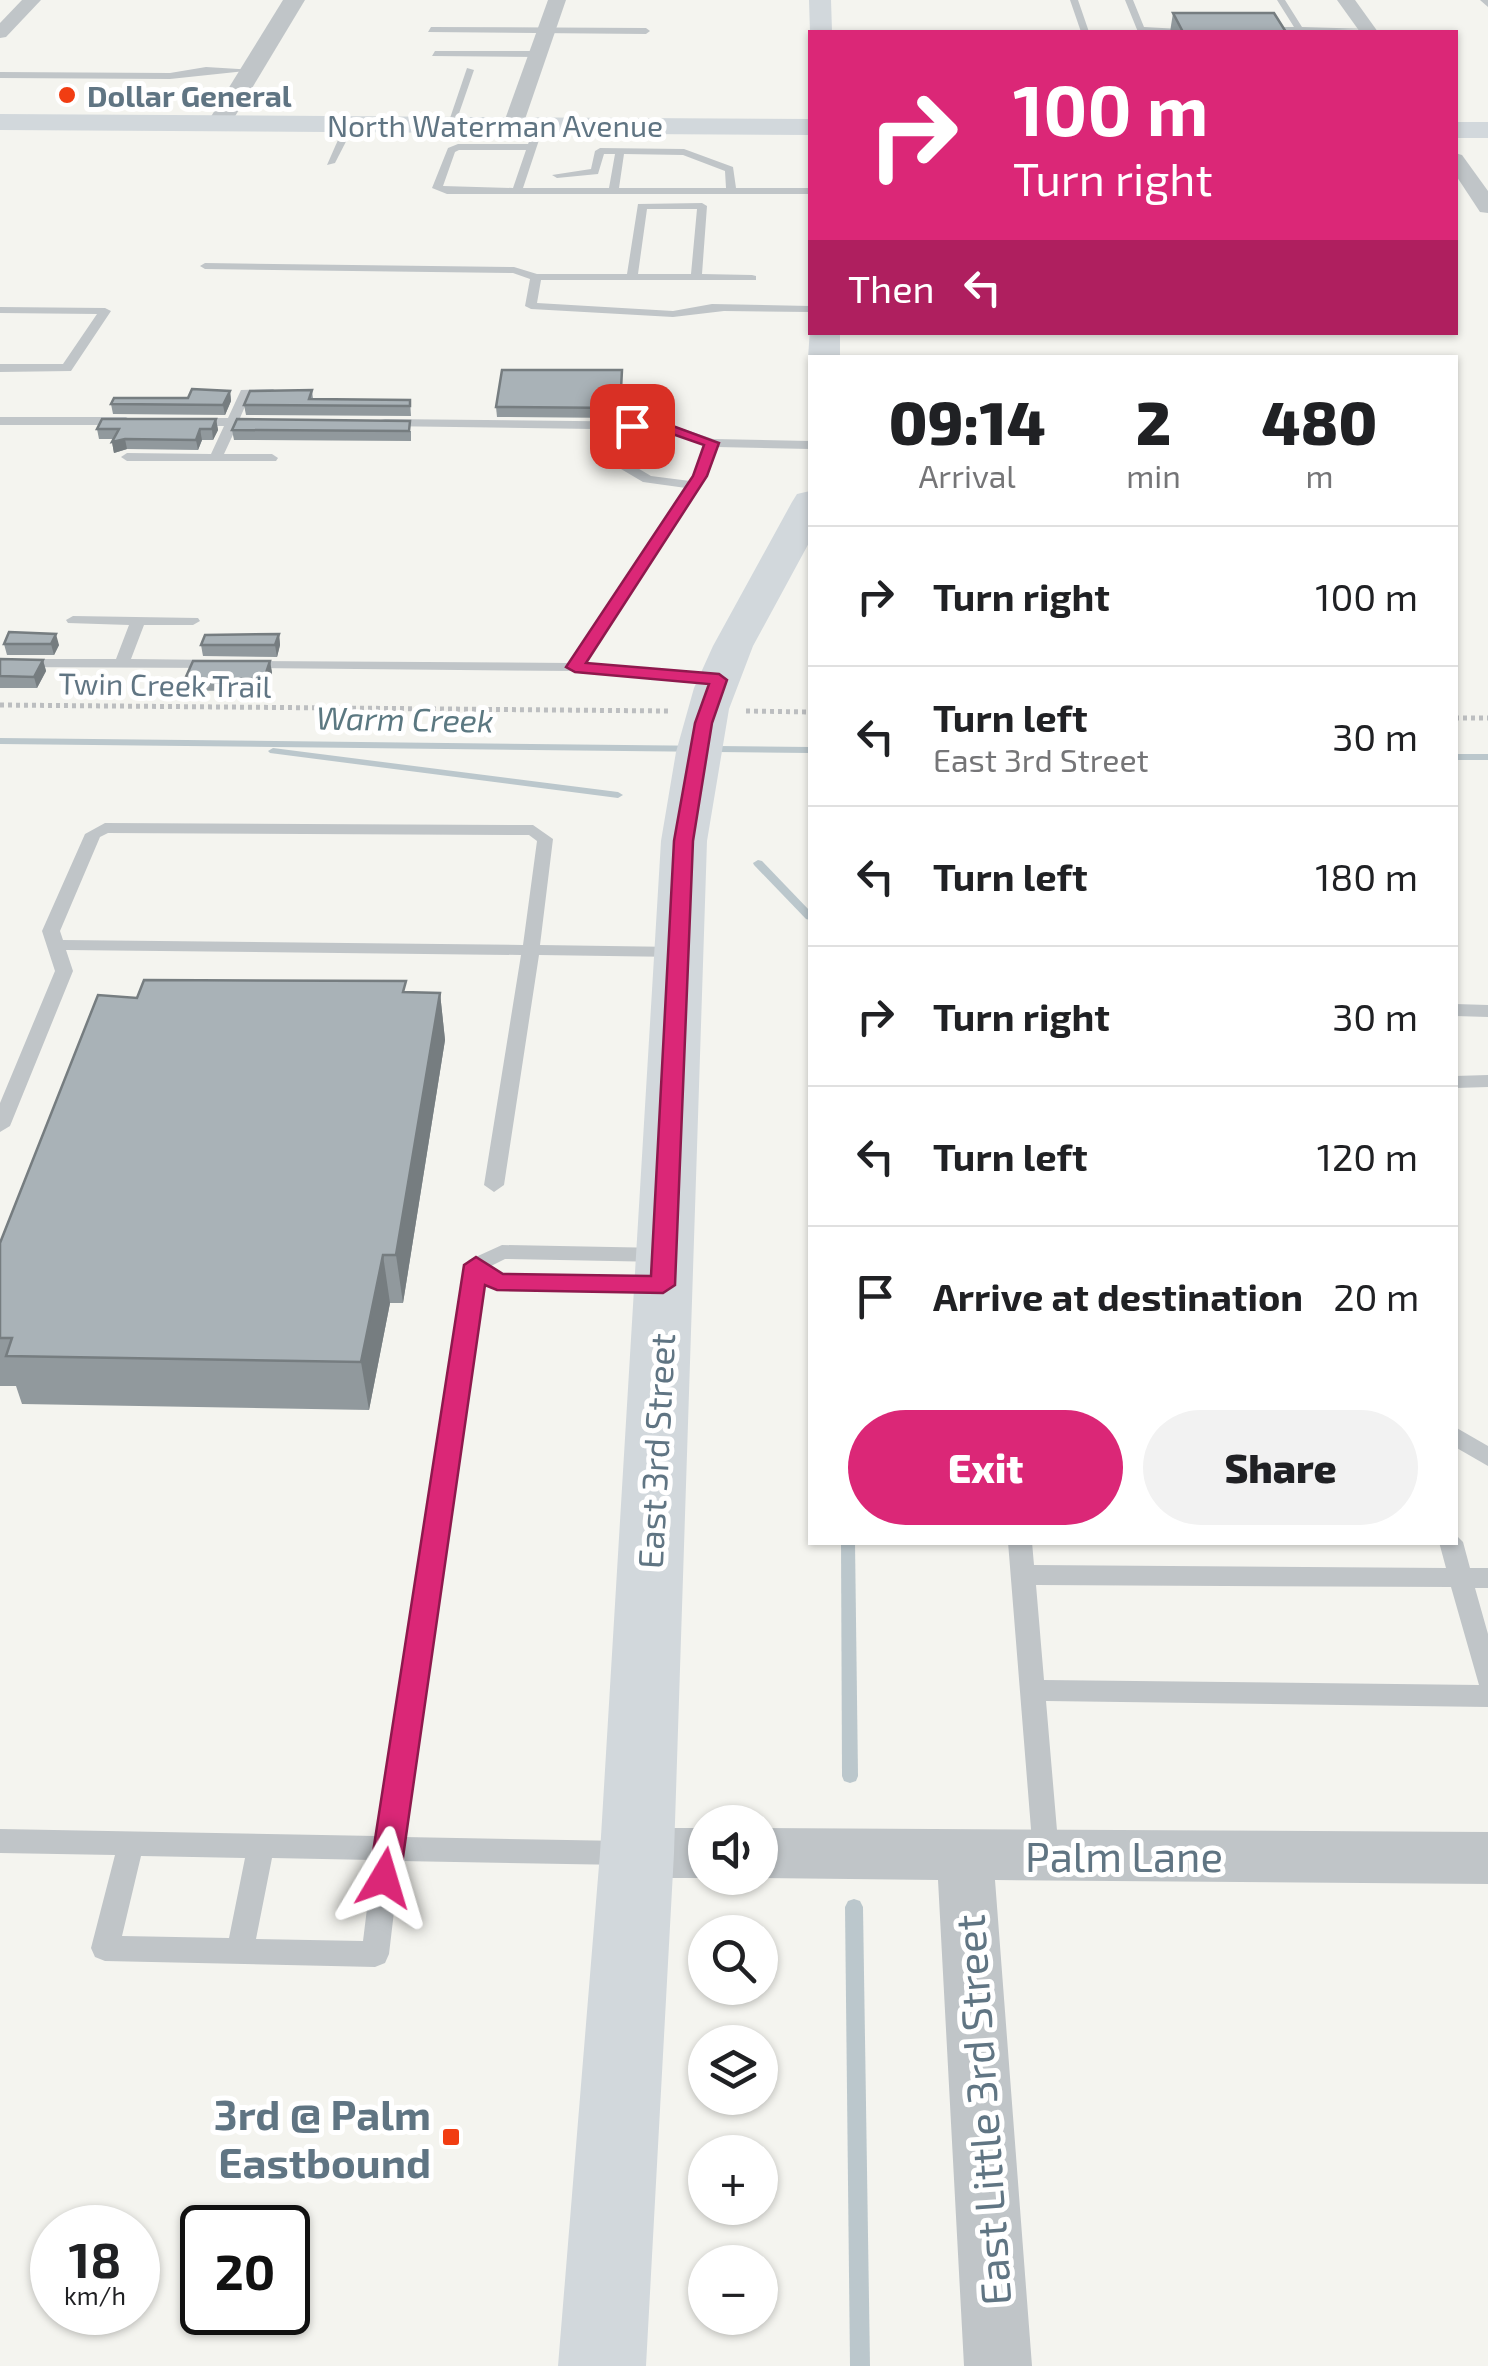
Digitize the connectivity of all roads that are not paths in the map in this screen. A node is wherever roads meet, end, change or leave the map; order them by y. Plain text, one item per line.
1 (32, 0) edge
2 (294, 0) edge
3 (557, 0) edge
4 (820, 0) edge
5 (1074, 0) edge
6 (1130, 0) edge
7 (1281, 0) edge
8 (1346, 0) edge
9 (431, 30) dead end
10 (546, 30) junction
11 (821, 30) edge
12 (1084, 30) edge
13 (1142, 30) edge
14 (1299, 30) edge
15 (1367, 30) edge
16 (646, 31) dead end
17 (0, 33) edge
18 (436, 54) dead end
19 (538, 54) junction
20 (251, 70) junction
21 (470, 70) dead end
22 (0, 75) edge
23 (0, 122) edge
24 (219, 124) junction
25 (350, 124) junction
26 (450, 125) junction
27 (808, 127) edge
28 (1458, 130) edge
29 (1488, 130) edge
30 (528, 132) junction
31 (644, 139) junction
32 (620, 151) junction
33 (330, 163) dead end
34 (520, 176) junction
35 (1463, 183) edge
36 (518, 189) junction
37 (614, 189) junction
38 (731, 190) junction
39 (808, 190) edge
40 (1488, 208) edge
41 (205, 266) dead end
42 (536, 276) junction
43 (632, 277) junction
44 (696, 278) junction
45 (752, 278) dead end
46 (808, 309) edge
47 (0, 310) edge
48 (0, 368) edge
49 (225, 393) edge
50 (245, 393) junction
51 (295, 393) edge
52 (0, 420) edge
53 (136, 422) edge
54 (175, 422) edge
55 (233, 422) junction
56 (272, 422) edge
57 (368, 423) edge
58 (600, 425) junction
59 (712, 443) junction
60 (808, 445) edge
61 (127, 457) dead end
62 (216, 458) junction
63 (272, 458) dead end
64 (694, 485) junction
65 (808, 506) edge
66 (73, 620) dead end
67 (138, 621) junction
68 (193, 621) dead end
69 (0, 663) edge
70 (122, 664) junction
71 (575, 667) junction
72 (710, 705) junction
73 (56, 945) junction
74 (531, 950) junction
75 (678, 952) junction
76 (1458, 1010) edge
77 (1488, 1010) edge
78 (1458, 1082) edge
79 (1488, 1082) edge
80 (0, 1126) edge
81 (494, 1184) dead end
82 (476, 1265) junction
83 (664, 1270) junction
84 (1458, 1438) edge
85 (1488, 1457) edge
86 (1020, 1545) edge
87 (1451, 1545) edge
88 (1023, 1575) junction
89 (1460, 1578) junction
90 (1488, 1578) edge
91 (1488, 1679) edge
92 (1032, 1690) junction
93 (1488, 1696) edge
94 (0, 1841) edge
95 (131, 1844) junction
96 (262, 1846) junction
97 (388, 1848) junction
98 (671, 1853) edge
99 (778, 1853) edge
100 (965, 1854) junction
101 (1046, 1854) junction
102 (1488, 1858) edge
103 (240, 1951) junction
104 (602, 2366) edge
105 (998, 2366) edge

1 - 17 street
2 - 20 street
3 - 10 street
4 - 11 main road
5 - 12 lane
6 - 13 lane
7 - 14 lane
8 - 15 street
9 - 10 lane
10 - 16 lane
10 - 19 street
18 - 19 lane
19 - 30 street
20 - 22 lane
20 - 24 street
21 - 26 lane
23 - 24 main road, North Waterman Avenue
24 - 25 main road, North Waterman Avenue
25 - 26 main road, North Waterman Avenue
25 - 33 lane
26 - 30 main road, North Waterman Avenue
27 - 31 main road, North Waterman Avenue
28 - 29 main road
30 - 31 main road, North Waterman Avenue
30 - 34 lane
30 - 36 lane
31 - 32 lane
31 - 38 lane
32 - 34 lane
32 - 37 lane
34 - 36 lane
35 - 40 street
36 - 37 lane
37 - 38 lane
38 - 39 lane
41 - 42 lane
42 - 43 lane
42 - 46 lane
43 - 44 lane
43 - 44 lane
44 - 45 lane
47 - 48 lane
49 - 50 lane
50 - 51 lane
50 - 55 lane
52 - 53 lane
54 - 55 lane
55 - 56 lane
55 - 62 lane
57 - 58 lane
58 - 59 lane
58 - 64 lane
59 - 60 lane
59 - 64 lane
61 - 62 lane
62 - 63 lane
64 - 71 lane
65 - 72 main road, East 3rd Street
66 - 67 lane
67 - 68 lane
67 - 70 lane
69 - 70 lane
70 - 71 lane
71 - 72 lane
72 - 75 main road, East 3rd Street
73 - 74 lane
73 - 74 lane
73 - 80 lane
74 - 75 lane
74 - 81 lane
75 - 83 main road, East 3rd Street
76 - 77 lane
78 - 79 lane
82 - 83 lane
82 - 83 lane
82 - 97 lane
83 - 98 main road, East 3rd Street
84 - 85 lane
86 - 88 lane
87 - 89 lane
88 - 89 lane
88 - 92 lane
89 - 90 lane
89 - 91 lane
92 - 93 lane
92 - 101 lane
94 - 95 lane
95 - 96 lane
95 - 103 lane
96 - 97 lane
96 - 103 lane
97 - 98 lane
97 - 103 lane
98 - 104 main road, East 3rd Street
99 - 100 street, Palm Lane
100 - 101 street, Palm Lane
100 - 105 street, East Little 3rd Street
101 - 102 street, Palm Lane

